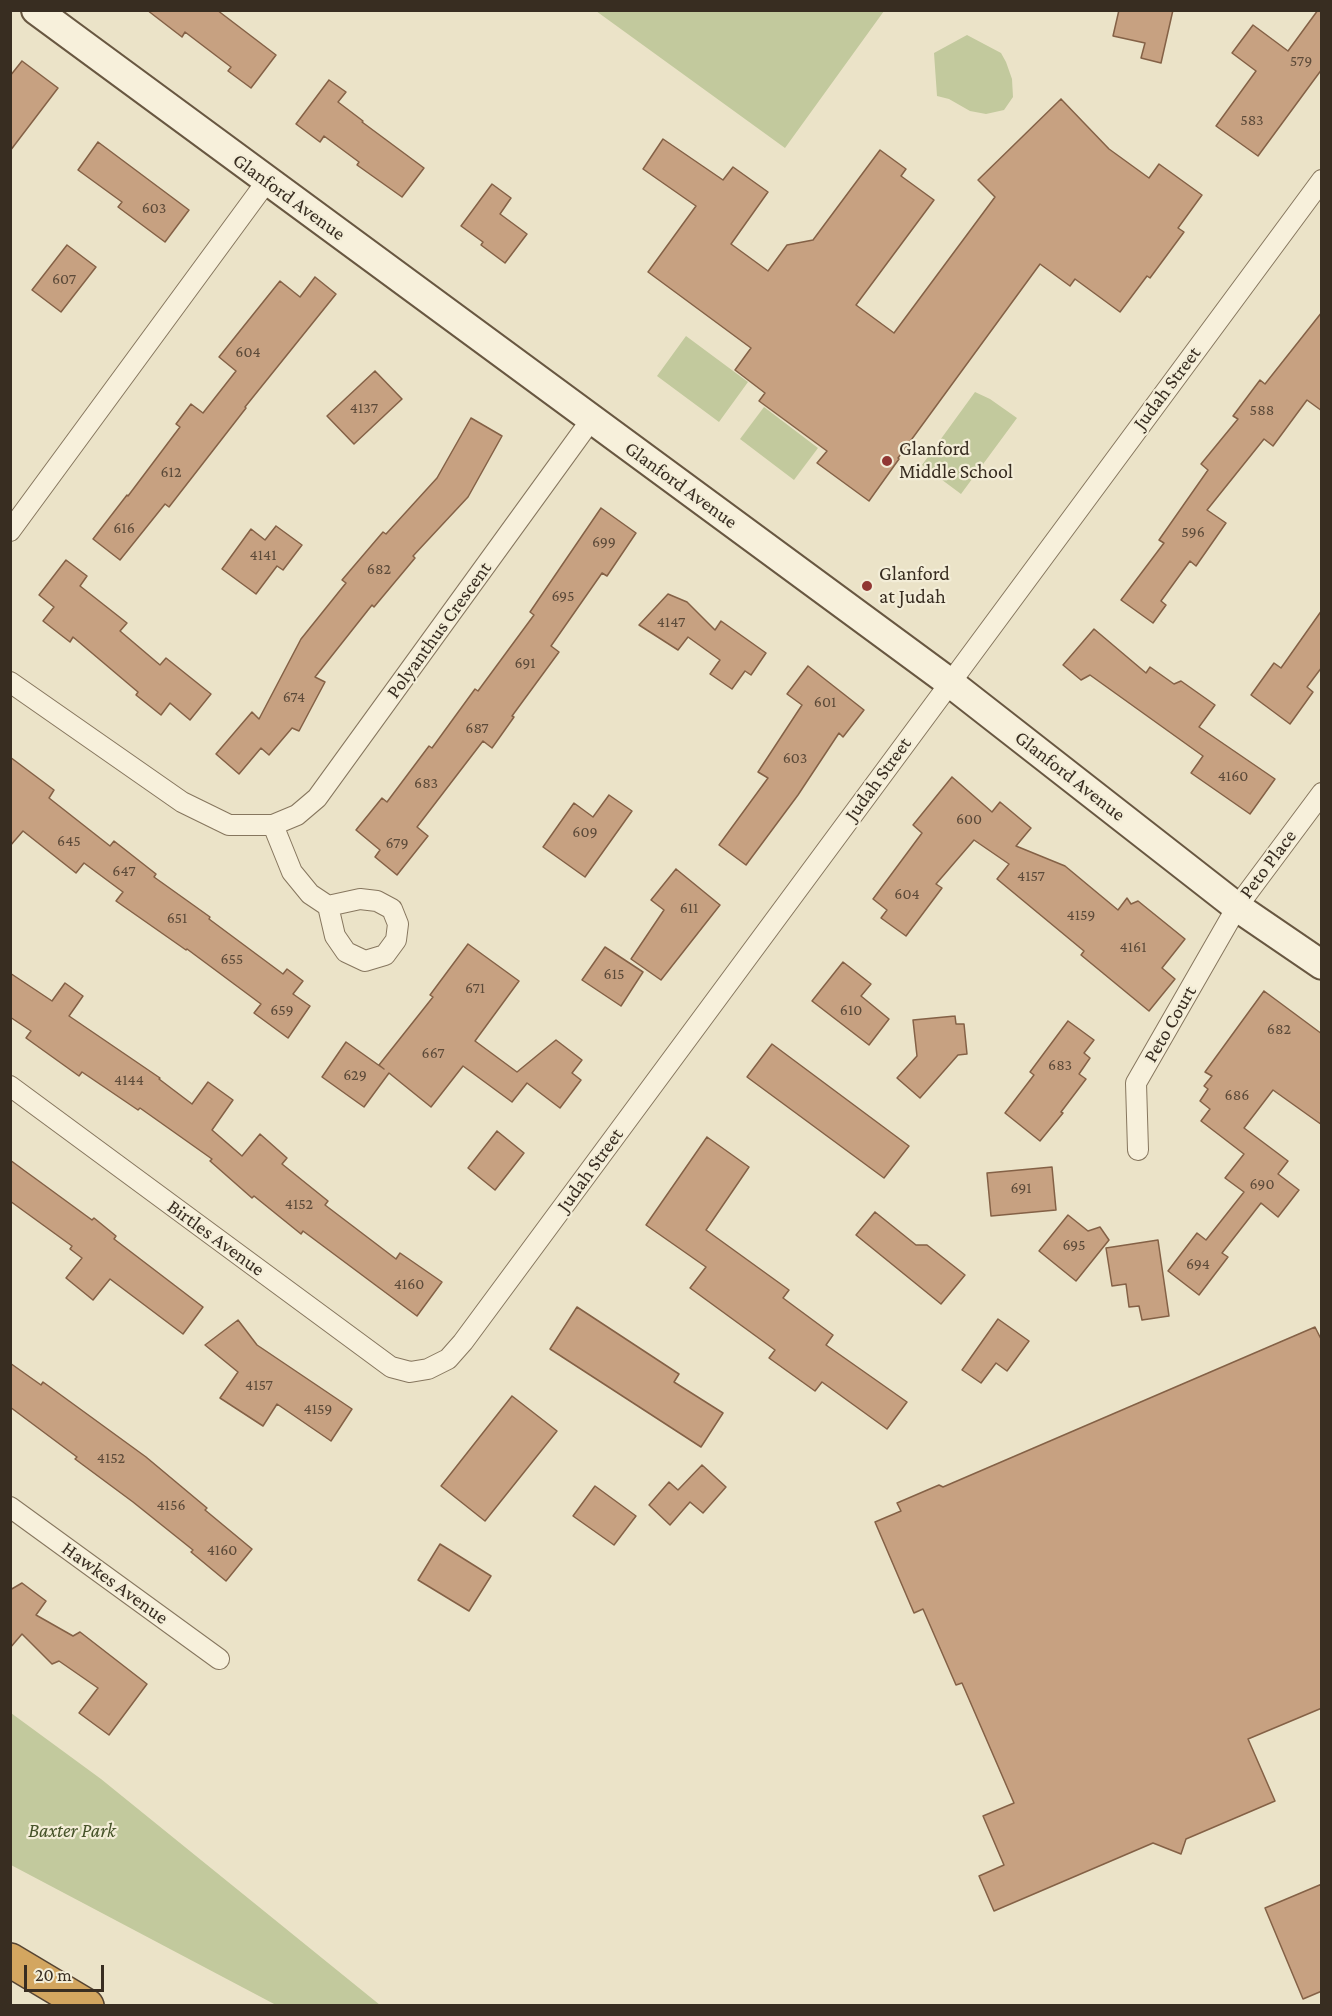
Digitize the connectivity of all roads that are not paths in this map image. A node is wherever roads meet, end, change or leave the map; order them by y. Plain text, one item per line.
1 (36, 10) edge
2 (1322, 180) edge
3 (267, 181) junction
4 (591, 420) junction
5 (10, 531) edge
6 (10, 682) edge
7 (949, 682) junction
8 (1322, 793) edge
9 (273, 825) junction
10 (328, 906) dead end
11 (1237, 907) junction
12 (1322, 965) edge
13 (10, 1086) edge
14 (1138, 1150) dead end
15 (428, 1368) joint
16 (10, 1507) edge
17 (219, 1659) dead end
18 (10, 1960) edge
19 (44, 1980) junction
20 (87, 2006) edge
21 (102, 2006) edge

1 - 3 main road, Glanford Avenue
2 - 7 street, Judah Street
3 - 4 main road, Glanford Avenue
3 - 5 street
4 - 7 main road, Glanford Avenue
4 - 9 street, Polyanthus Crescent
6 - 9 street, Polyanthus Crescent
7 - 11 main road, Glanford Avenue
7 - 15 street, Judah Street
8 - 11 street, Peto Place
9 - 10 street
11 - 12 main road, Glanford Avenue
11 - 14 street, Peto Court
13 - 15 street, Birtles Avenue
16 - 17 street, Hawkes Avenue
18 - 19 highway
19 - 20 highway
19 - 21 highway

